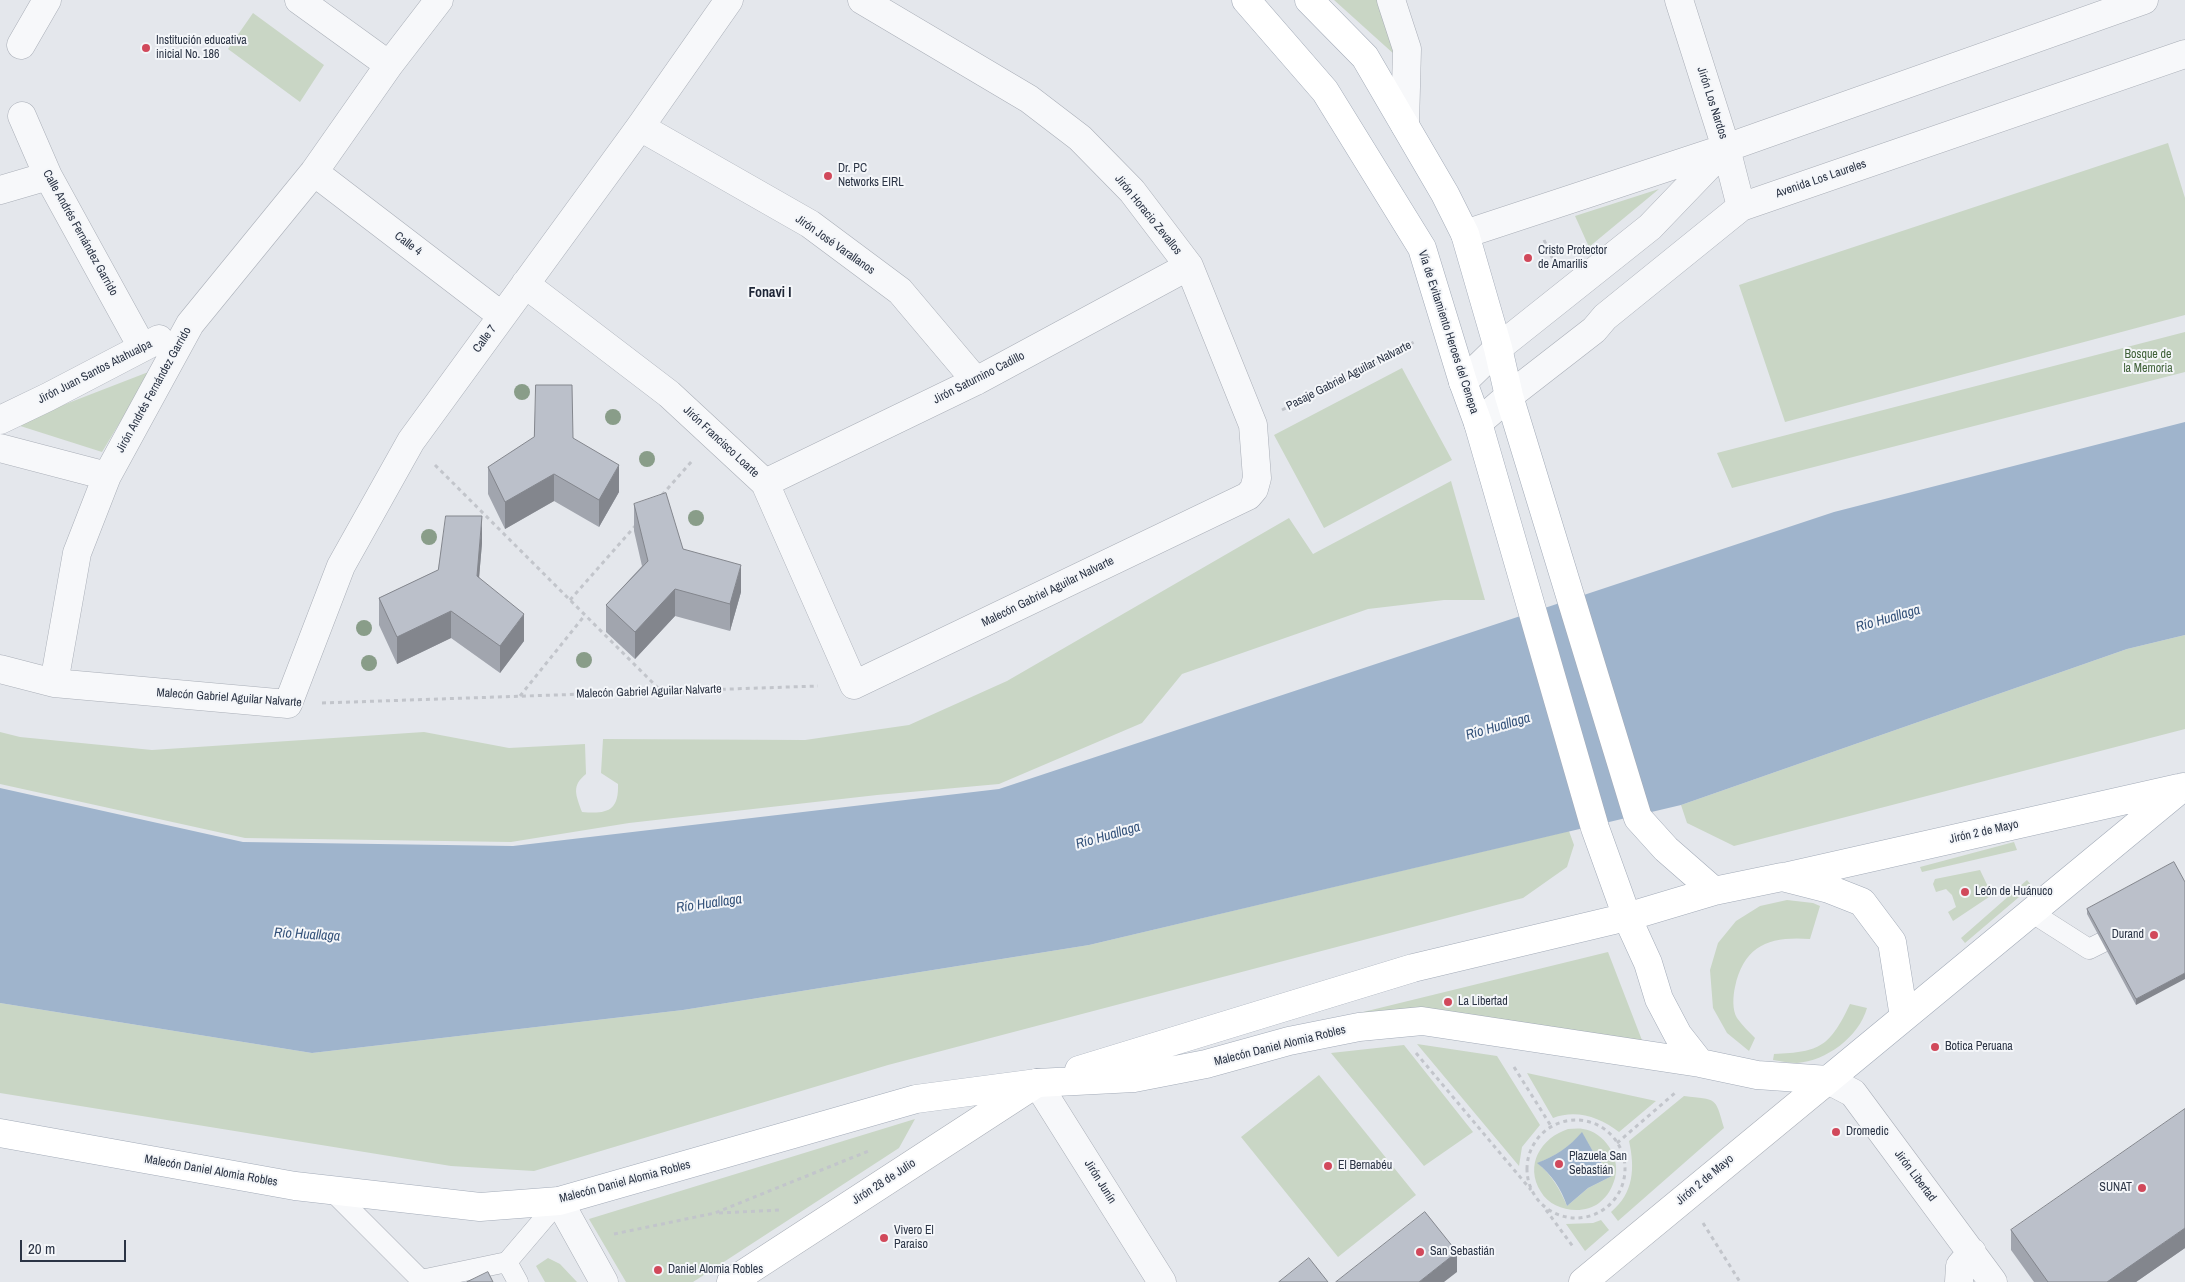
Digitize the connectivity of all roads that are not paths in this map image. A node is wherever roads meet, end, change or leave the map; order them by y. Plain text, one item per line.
1 (47, 0) edge
2 (299, 0) edge
3 (439, 0) edge
4 (729, 0) edge
5 (862, 0) edge
6 (1246, 0) edge
7 (1309, 0) edge
8 (1391, 0) edge
9 (1679, 0) edge
10 (2144, 0) edge
11 (21, 45) dead end
12 (2185, 54) edge
13 (388, 65) junction
14 (22, 116) dead end
15 (1405, 125) junction
16 (640, 127) junction
17 (1726, 148) junction
18 (314, 172) junction
19 (48, 176) junction
20 (0, 190) edge
21 (1741, 207) junction
22 (1465, 234) junction
23 (1189, 266) junction
24 (525, 284) junction
25 (502, 316) junction
26 (190, 324) junction
27 (142, 347) junction
28 (1498, 348) junction
29 (976, 381) junction
30 (1463, 382) junction
31 (1508, 396) junction
32 (0, 420) edge
33 (1478, 423) junction
34 (0, 448) edge
35 (107, 476) junction
36 (765, 482) junction
37 (1254, 489) joint
38 (0, 669) edge
39 (54, 683) junction
40 (854, 685) joint
41 (288, 704) joint
42 (2184, 794) edge
43 (1782, 878) junction
44 (1714, 891) junction
45 (2031, 912) junction
46 (1627, 917) junction
47 (2103, 942) edge
48 (1904, 1016) junction
49 (1704, 1064) junction
50 (1828, 1080) junction
51 (1037, 1083) junction
52 (0, 1133) edge
53 (331, 1190) junction
54 (559, 1201) junction
55 (1972, 1252) junction
56 (508, 1262) junction
57 (1588, 1278) edge
58 (421, 1281) edge
59 (518, 1282) edge
60 (604, 1282) edge
61 (731, 1282) edge
62 (1162, 1282) edge
63 (1959, 1282) edge
64 (1993, 1282) edge

1 - 11 street
2 - 13 street
3 - 13 street, Jirón Andrés Fernández Garrido
4 - 16 street, Calle 7
5 - 23 street, Jirón Horacio Zevallos
6 - 30 main road, Vía de Evitamiento Heroes del Cenepa
7 - 15 main road
8 - 15 street
9 - 17 street, Jirón Los Nardos
10 - 17 street
12 - 21 street, Avenida Los Laureles
13 - 18 street, Jirón Andrés Fernández Garrido
14 - 19 street, Calle Andrés Fernández Garrido
15 - 22 main road
16 - 24 street, Calle 7
16 - 29 street, Jirón José Varallanos
17 - 21 street, Jirón Los Nardos
17 - 22 street
17 - 28 street
18 - 25 street, Calle 4
18 - 26 street, Jirón Andrés Fernández Garrido
19 - 20 street
19 - 27 street, Calle Andrés Fernández Garrido
21 - 31 street, Avenida Los Laureles
22 - 28 main road
23 - 29 street, Jirón Saturnino Cadillo
23 - 37 street, Jirón Horacio Zevallos
24 - 25 street, Calle 7
24 - 36 street, Jirón Francisco Loarte
25 - 41 street, Calle 7
26 - 27 street, Jirón Juan Santos Atahualpa
26 - 35 street, Jirón Andrés Fernández Garrido
27 - 32 street, Jirón Juan Santos Atahualpa
28 - 30 street
28 - 31 main road
29 - 36 street, Jirón Saturnino Cadillo
30 - 33 main road, Vía de Evitamiento Heroes del Cenepa
31 - 33 street, Avenida Los Laureles
31 - 44 main road
33 - 46 main road, Vía de Evitamiento Heroes del Cenepa
34 - 35 street
35 - 39 street, Jirón Andrés Fernández Garrido
36 - 40 street, Jirón Francisco Loarte
37 - 40 street, Malecón Gabriel Aguilar Nalvarte
38 - 39 street, Malecón Gabriel Aguilar Nalvarte
39 - 41 street, Malecón Gabriel Aguilar Nalvarte
42 - 43 main road, Jirón 2 de Mayo
42 - 45 main road, Jirón 2 de Mayo
43 - 44 main road, Jirón 2 de Mayo
43 - 48 main road
44 - 46 main road, Malecón Daniel Alomia Robles
45 - 47 lane
45 - 48 main road, Jirón 2 de Mayo
46 - 49 main road, Vía de Evitamiento Heroes del Cenepa
46 - 51 main road, Malecón Daniel Alomia Robles
48 - 50 main road, Jirón 2 de Mayo
49 - 50 main road, Malecón Daniel Alomia Robles
49 - 51 main road, Malecón Daniel Alomia Robles
50 - 55 street, Jirón Libertad
50 - 57 main road, Jirón 2 de Mayo
51 - 54 main road, Malecón Daniel Alomia Robles
51 - 61 main road, Jirón 28 de Julio
51 - 62 street, Jirón Junín
52 - 53 main road, Malecón Daniel Alomia Robles
53 - 54 main road, Malecón Daniel Alomia Robles
53 - 58 lane
54 - 56 lane
54 - 60 street
55 - 63 street
55 - 64 street, Jirón Libertad
56 - 58 lane
56 - 59 lane

